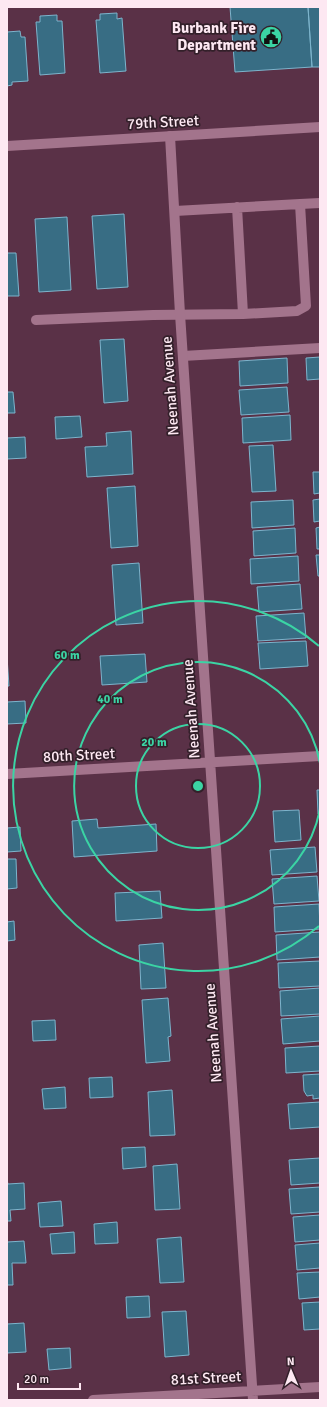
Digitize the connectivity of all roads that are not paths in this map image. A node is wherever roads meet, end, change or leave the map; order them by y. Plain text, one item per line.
1 (320, 127) edge
2 (170, 136) junction
3 (7, 146) edge
4 (320, 203) edge
5 (300, 204) junction
6 (237, 207) junction
7 (175, 211) junction
8 (180, 314) junction
9 (243, 314) junction
10 (36, 320) dead end
11 (320, 348) edge
12 (183, 356) junction
13 (320, 756) edge
14 (210, 762) junction
15 (7, 774) edge
16 (320, 1387) edge
17 (253, 1395) edge
18 (94, 1400) edge

1 - 2 street, 79th Street
2 - 3 street, 79th Street
2 - 7 street, Neenah Avenue
4 - 5 street
5 - 6 street
5 - 9 street
6 - 7 street
6 - 9 street
7 - 8 street, Neenah Avenue
8 - 9 street
8 - 10 street
8 - 12 street, Neenah Avenue
11 - 12 street
12 - 14 street, Neenah Avenue
13 - 14 street, 80th Street
14 - 15 street, 80th Street
14 - 17 street, Neenah Avenue
16 - 17 street, 81st Street
17 - 18 street, 81st Street

